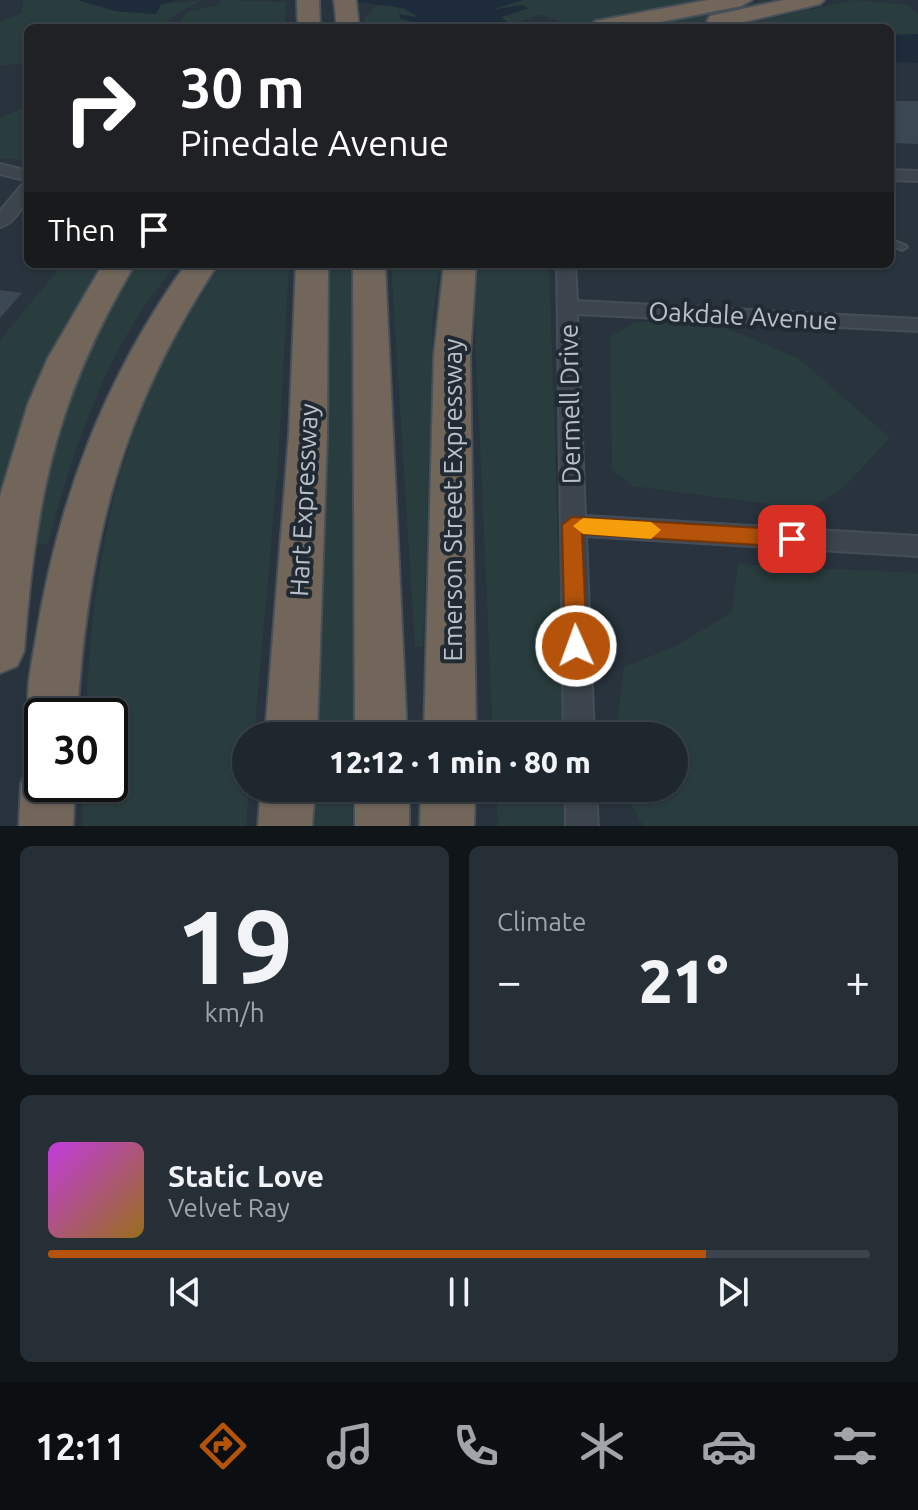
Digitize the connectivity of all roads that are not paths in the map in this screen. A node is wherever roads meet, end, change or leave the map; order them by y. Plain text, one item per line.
1 (741, 0) edge
2 (813, 0) edge
3 (308, 1) edge
4 (345, 3) edge
5 (301, 24) edge
6 (309, 24) edge
7 (348, 24) edge
8 (617, 24) edge
9 (713, 24) edge
10 (0, 169) edge
11 (24, 175) edge
12 (894, 175) edge
13 (918, 176) edge
14 (24, 194) edge
15 (0, 222) edge
16 (894, 244) edge
17 (902, 247) dead end
18 (116, 268) edge
19 (199, 268) edge
20 (312, 268) edge
21 (369, 268) edge
22 (460, 268) edge
23 (566, 268) edge
24 (569, 307) junction
25 (918, 325) edge
26 (572, 525) junction
27 (918, 546) edge
28 (0, 651) edge
29 (53, 698) edge
30 (292, 722) edge
31 (381, 722) edge
32 (450, 722) edge
33 (579, 722) edge
34 (47, 802) edge
35 (287, 802) edge
36 (382, 802) edge
37 (448, 802) edge
38 (581, 802) edge
39 (46, 826) edge
40 (285, 826) edge
41 (382, 826) edge
42 (447, 826) edge
43 (582, 826) edge

1 - 8 highway
2 - 9 highway
3 - 5 highway
3 - 6 highway
4 - 7 highway
10 - 11 street
12 - 13 street
14 - 15 street
16 - 17 lane
18 - 28 highway
19 - 29 highway
20 - 30 highway, Hart Expressway
21 - 31 highway
22 - 32 highway, Emerson Street Expressway
23 - 24 street, Dermell Drive
24 - 25 street, Oakdale Avenue
24 - 26 street, Dermell Drive
26 - 27 street
26 - 33 street, Dermell Drive
34 - 39 highway
35 - 40 highway
36 - 41 highway
37 - 42 highway
38 - 43 street

